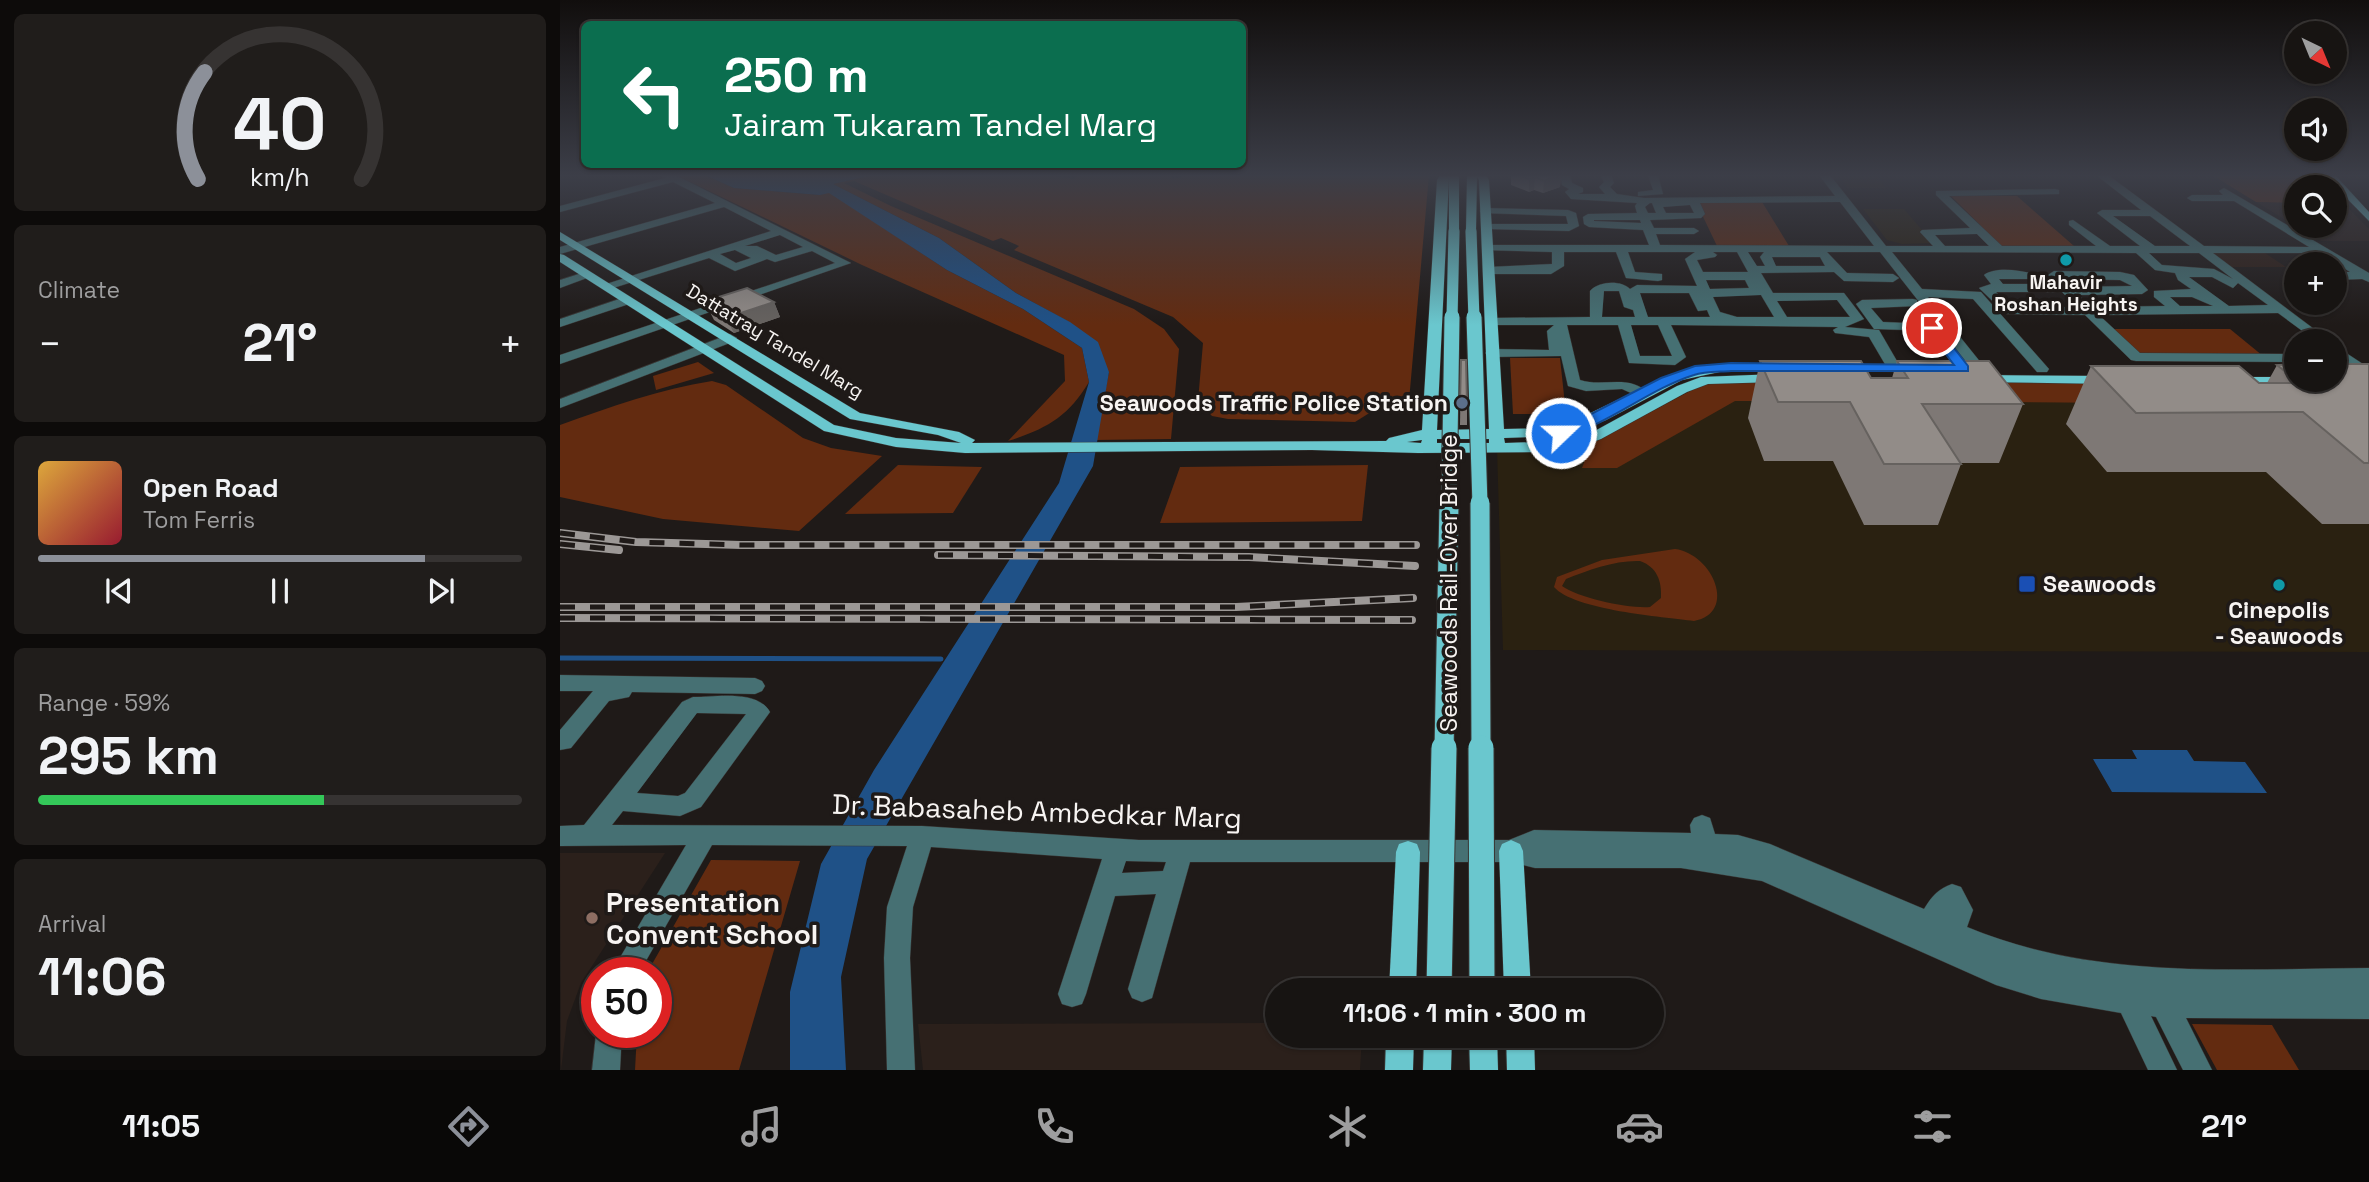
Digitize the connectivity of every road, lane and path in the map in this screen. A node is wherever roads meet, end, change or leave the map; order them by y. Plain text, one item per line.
1 (651, 225) edge
2 (766, 225) edge
3 (1442, 225) edge
4 (1468, 225) edge
5 (1471, 225) edge
6 (1473, 225) edge
7 (1574, 225) edge
8 (1651, 225) edge
9 (1653, 225) edge
10 (1667, 225) edge
11 (1858, 225) edge
12 (1973, 225) edge
13 (2076, 225) edge
14 (2116, 225) edge
15 (2167, 225) edge
16 (2281, 225) edge
17 (1470, 229) junction
18 (1694, 231) dead end
19 (1979, 231) junction
20 (780, 232) junction
21 (560, 235) edge
22 (1714, 245) dead end
23 (577, 246) junction
24 (742, 246) junction
25 (813, 247) junction
26 (1487, 248) junction
27 (1621, 249) junction
28 (1656, 249) junction
29 (1681, 249) junction
30 (1741, 249) junction
31 (1823, 249) junction
32 (1877, 249) junction
33 (1942, 249) junction
34 (1999, 249) junction
35 (560, 250) edge
36 (2108, 250) junction
37 (2201, 250) junction
38 (2322, 250) junction
39 (1558, 251) junction
40 (2145, 251) junction
41 (1798, 252) junction
42 (2302, 252) edge
43 (2284, 253) edge
44 (714, 256) junction
45 (560, 257) edge
46 (1772, 269) junction
47 (2223, 270) junction
48 (1488, 271) junction
49 (1513, 271) junction
50 (2368, 271) edge
51 (2347, 274) edge
52 (589, 275) junction
53 (1699, 276) junction
54 (1893, 278) junction
55 (631, 279) junction
56 (560, 284) edge
57 (1756, 284) junction
58 (606, 286) junction
59 (1999, 287) junction
60 (2026, 287) junction
61 (2063, 289) junction
62 (1706, 293) junction
63 (1915, 298) junction
64 (628, 300) junction
65 (2224, 307) junction
66 (2274, 309) junction
67 (2177, 310) junction
68 (2088, 311) junction
69 (2049, 313) junction
70 (691, 315) junction
71 (1491, 321) junction
72 (1596, 321) junction
73 (1706, 321) junction
74 (560, 323) edge
75 (1631, 323) junction
76 (666, 324) junction
77 (1556, 324) junction
78 (2251, 324) dead end
79 (1665, 325) junction
80 (1794, 325) junction
81 (1932, 328) junction
82 (2295, 329) edge
83 (2305, 329) edge
84 (730, 338) junction
85 (703, 348) junction
86 (1492, 354) junction
87 (1517, 354) junction
88 (2136, 358) junction
89 (2284, 358) edge
90 (560, 360) edge
91 (2347, 360) edge
92 (1894, 368) junction
93 (2042, 369) junction
94 (2149, 370) junction
95 (2284, 371) edge
96 (2347, 373) edge
97 (1975, 374) junction
98 (2365, 376) edge
99 (2129, 380) edge
100 (2215, 380) edge
101 (2284, 381) edge
102 (1642, 394) junction
103 (560, 404) edge
104 (1429, 441) junction
105 (1497, 441) junction
106 (983, 448) junction
107 (560, 682) edge
108 (755, 686) dead end
109 (660, 689) junction
110 (563, 742) dead end
111 (644, 747) dead end
112 (617, 801) junction
113 (705, 835) junction
114 (560, 836) edge
115 (590, 836) junction
116 (917, 836) junction
117 (1117, 849) junction
118 (1181, 851) junction
119 (1511, 851) junction
120 (1408, 852) junction
121 (1172, 883) junction
122 (1105, 885) junction
123 (1952, 897) dead end
124 (1941, 927) junction
125 (633, 957) edge
126 (1403, 978) edge
127 (1439, 978) edge
128 (1482, 978) edge
129 (1517, 978) edge
130 (2369, 981) edge
131 (1142, 989) dead end
132 (2132, 992) junction
133 (1072, 994) dead end
134 (2164, 1004) junction
135 (2369, 1005) edge
136 (607, 1048) edge
137 (1400, 1048) edge
138 (1438, 1048) edge
139 (1483, 1048) edge
140 (1520, 1048) edge
141 (606, 1070) edge
142 (901, 1070) edge
143 (1399, 1070) edge
144 (1437, 1070) edge
145 (1484, 1070) edge
146 (1521, 1070) edge
147 (2163, 1070) edge
148 (2198, 1070) edge

1 - 23 street
2 - 20 street
3 - 104 main road
4 - 17 main road, Seawoods Rail-Over Bridge
5 - 17 main road, Seawoods Rail-Over Bridge
6 - 17 main road
7 - 17 street
8 - 28 street
9 - 22 street
10 - 18 street
11 - 32 street
12 - 19 street
13 - 36 street
14 - 40 street
15 - 37 street
16 - 38 street
17 - 26 main road
17 - 127 main road, Seawoods Rail-Over Bridge, bridge
17 - 128 main road, Seawoods Rail-Over Bridge, bridge
19 - 33 street
19 - 34 street
20 - 24 street
20 - 25 street
21 - 23 main road, Dattatray Tandel Marg
23 - 35 street
23 - 55 main road, Dattatray Tandel Marg
24 - 25 street
24 - 44 street
24 - 44 street
25 - 70 street
26 - 39 street
26 - 48 main road
27 - 28 street
27 - 29 street
27 - 39 street
28 - 29 street
29 - 30 street
30 - 41 street
30 - 57 street
31 - 32 street
31 - 41 street
31 - 54 street
32 - 33 street
32 - 54 street
32 - 63 street
33 - 34 street
34 - 36 street
36 - 40 street
37 - 40 street
37 - 43 street
37 - 47 street
38 - 42 street
38 - 50 street
39 - 49 street
39 - 49 street
40 - 47 street
41 - 46 street
41 - 46 street
44 - 55 street
45 - 52 main road, Dattatray Tandel Marg
46 - 57 street
47 - 66 street
48 - 49 street
48 - 71 main road
50 - 51 street
52 - 56 street
52 - 58 main road, Dattatray Tandel Marg
53 - 57 street
53 - 57 street
53 - 62 street
54 - 63 street
55 - 58 street
55 - 70 main road, Dattatray Tandel Marg
57 - 62 street
57 - 62 street
57 - 80 street
57 - 80 street
58 - 64 main road, Dattatray Tandel Marg
59 - 60 street
59 - 61 street
59 - 69 street
60 - 61 street
60 - 69 street
61 - 61 street
61 - 68 street
63 - 81 street
63 - 81 street
63 - 93 street
63 - 97 street
64 - 74 street
64 - 76 main road, Dattatray Tandel Marg
65 - 66 street
65 - 66 street
65 - 67 street
65 - 67 street
65 - 78 street
66 - 82 street
66 - 83 street
67 - 68 street
68 - 69 street
68 - 88 street
70 - 76 street
70 - 84 main road, Dattatray Tandel Marg
71 - 77 street
71 - 86 main road
72 - 75 street
72 - 75 street
72 - 77 street
73 - 75 street
73 - 79 street
73 - 80 street
75 - 79 street
75 - 79 street
75 - 79 street
76 - 85 main road, Dattatray Tandel Marg
76 - 90 street
77 - 87 street
77 - 87 street
77 - 102 street
80 - 92 street
81 - 97 street
84 - 85 street
84 - 106 main road, Dattatray Tandel Marg
85 - 103 street
85 - 106 main road, Dattatray Tandel Marg
86 - 87 street
86 - 105 main road
88 - 89 street
88 - 94 street
91 - 98 street
92 - 92 main road
93 - 94 main road
93 - 97 main road
94 - 95 main road
96 - 98 main road
97 - 99 main road
100 - 101 main road
102 - 105 main road
102 - 105 main road
104 - 105 main road, Dattatray Tandel Marg
104 - 106 main road, Dattatray Tandel Marg
107 - 109 street
108 - 109 street
109 - 110 street
109 - 111 street
112 - 112 street
112 - 115 street
113 - 115 street, Dr. Babasaheb Ambedkar Marg
113 - 116 street, Dr. Babasaheb Ambedkar Marg
113 - 125 street
114 - 115 street, Dr. Babasaheb Ambedkar Marg
116 - 117 street, Dr. Babasaheb Ambedkar Marg
116 - 142 street
117 - 118 street, Dr. Babasaheb Ambedkar Marg
117 - 122 street
118 - 120 street, Dr. Babasaheb Ambedkar Marg
118 - 121 street
119 - 120 street, Dr. Babasaheb Ambedkar Marg
119 - 124 street, Dr. Babasaheb Ambedkar Marg
119 - 129 main road
119 - 132 street, Dr. Babasaheb Ambedkar Marg
120 - 126 main road
121 - 122 street
121 - 131 street
122 - 133 street
123 - 124 street
124 - 132 street, Dr. Babasaheb Ambedkar Marg
130 - 132 street, Dr. Babasaheb Ambedkar Marg
132 - 134 street
132 - 147 street
134 - 135 street
134 - 148 street
136 - 141 street
137 - 143 main road
138 - 144 main road
139 - 145 main road
140 - 146 main road

